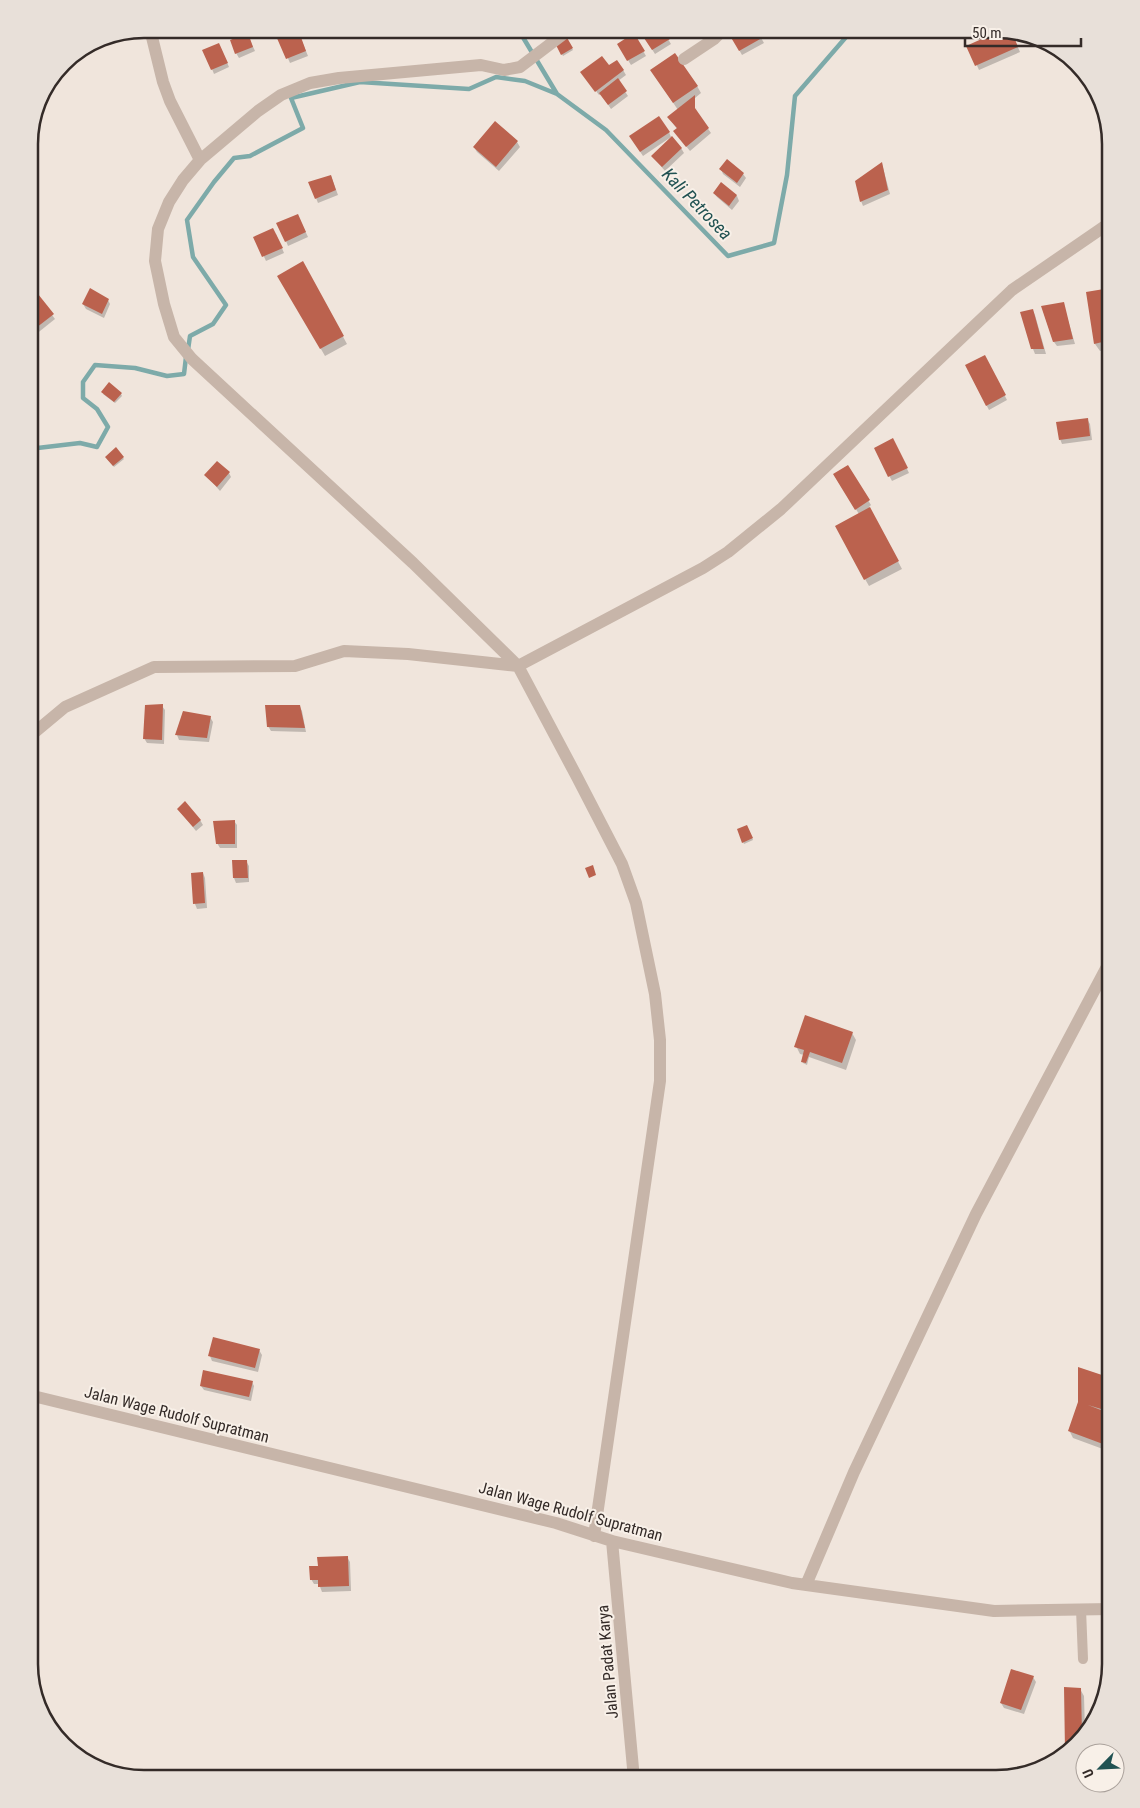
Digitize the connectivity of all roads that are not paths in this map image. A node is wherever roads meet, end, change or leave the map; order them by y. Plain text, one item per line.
1 (152, 38) edge
2 (558, 38) edge
3 (715, 38) edge
4 (684, 59) dead end
5 (200, 160) junction
6 (1102, 228) edge
7 (518, 666) junction
8 (38, 730) edge
9 (1102, 973) edge
10 (38, 1397) edge
11 (594, 1536) junction
12 (612, 1541) junction
13 (806, 1585) junction
14 (1081, 1609) junction
15 (1102, 1609) edge
16 (1083, 1659) dead end
17 (633, 1770) edge

1 - 5 street
2 - 5 street
3 - 4 street
5 - 7 street
6 - 7 street
7 - 8 street
7 - 11 street
9 - 13 street
10 - 11 street, Jalan Wage Rudolf Supratman
11 - 12 street, Jalan Wage Rudolf Supratman
12 - 13 street, Jalan Wage Rudolf Supratman
12 - 17 street, Jalan Padat Karya
13 - 14 street, Jalan Wage Rudolf Supratman
14 - 15 street, Jalan Wage Rudolf Supratman
14 - 16 lane

